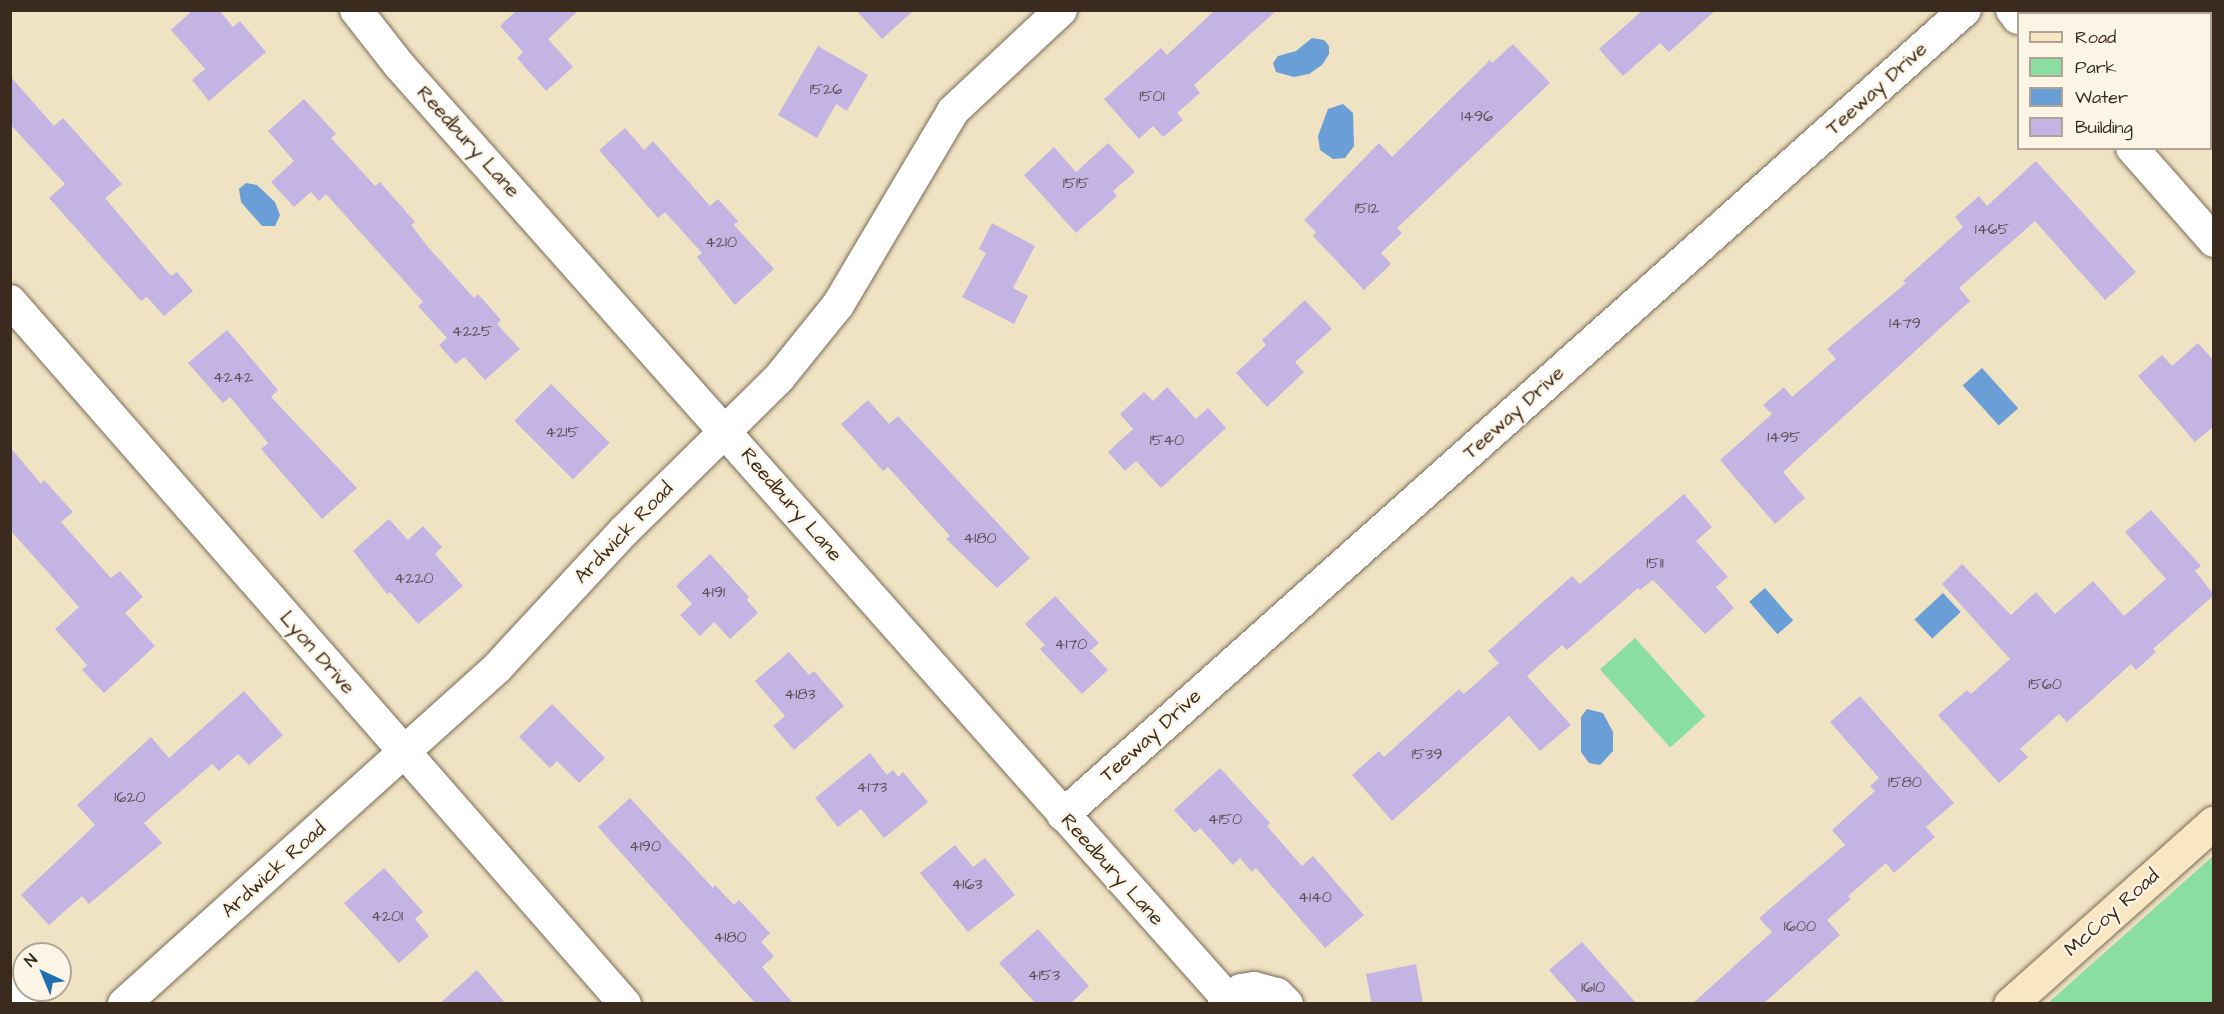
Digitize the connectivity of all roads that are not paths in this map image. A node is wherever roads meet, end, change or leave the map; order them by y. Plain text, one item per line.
1 (1061, 10) edge
2 (1965, 10) edge
3 (369, 15) edge
4 (2134, 150) edge
5 (2214, 241) edge
6 (10, 301) edge
7 (726, 430) junction
8 (404, 753) junction
9 (1063, 815) junction
10 (2214, 822) edge
11 (10, 992) edge
12 (1226, 1001) edge
13 (21, 1004) edge
14 (124, 1004) edge
15 (625, 1004) edge
16 (1287, 1004) edge
17 (2010, 1004) edge

1 - 7 street, Ardwick Road
2 - 9 street, Teeway Drive
3 - 7 street, Reedbury Lane
4 - 5 street
6 - 8 street, Lyon Drive
7 - 8 street, Ardwick Road
7 - 9 street, Reedbury Lane
8 - 14 street, Ardwick Road
8 - 15 street, Lyon Drive
9 - 12 street, Reedbury Lane
10 - 17 main road, McCoy Road
11 - 13 street
12 - 16 street, Reedbury Lane

